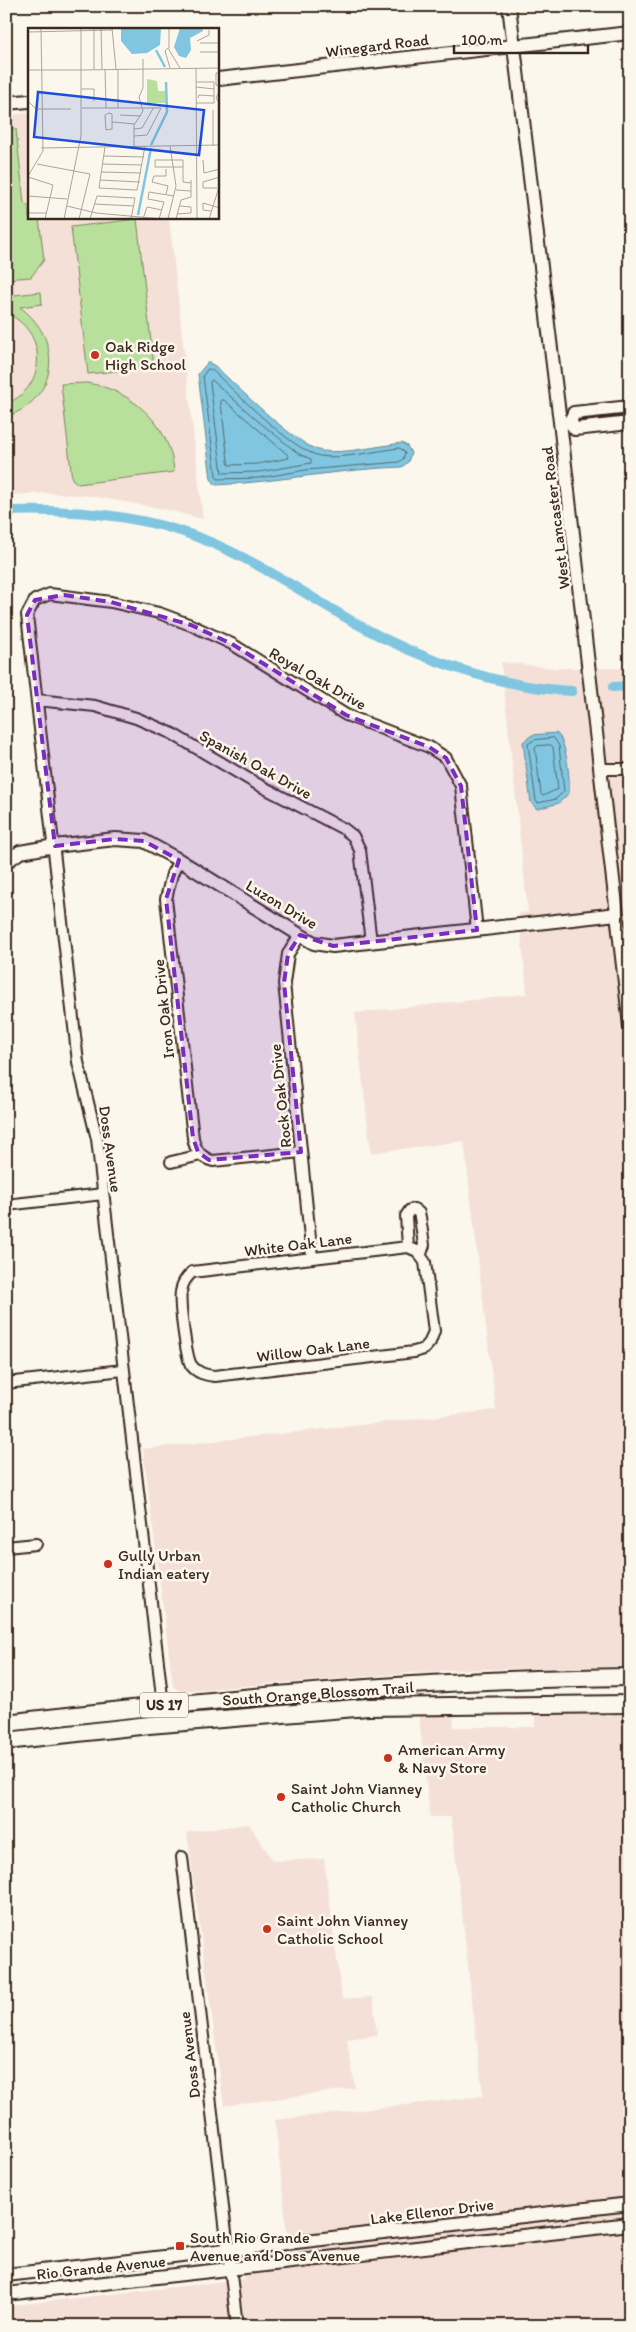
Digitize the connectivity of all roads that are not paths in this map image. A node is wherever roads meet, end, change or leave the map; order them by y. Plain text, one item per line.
1 (509, 6) edge
2 (630, 32) edge
3 (514, 46) junction
4 (219, 80) edge
5 (28, 101) edge
6 (6, 103) edge
7 (630, 408) edge
8 (565, 422) junction
9 (630, 423) edge
10 (34, 600) joint
11 (37, 700) junction
12 (600, 769) junction
13 (630, 770) edge
14 (55, 846) junction
15 (179, 860) junction
16 (6, 862) edge
17 (617, 914) junction
18 (477, 930) junction
19 (300, 935) junction
20 (371, 942) junction
21 (630, 1026) edge
22 (301, 1152) junction
23 (201, 1155) junction
24 (171, 1162) dead end
25 (103, 1194) junction
26 (6, 1204) edge
27 (408, 1247) junction
28 (420, 1254) junction
29 (312, 1257) junction
30 (184, 1324) joint
31 (123, 1370) junction
32 (6, 1384) edge
33 (36, 1544) dead end
34 (6, 1547) edge
35 (630, 1677) edge
36 (339, 1691) junction
37 (630, 1704) edge
38 (163, 1705) junction
39 (318, 1711) junction
40 (6, 1723) edge
41 (149, 1725) junction
42 (6, 1741) edge
43 (182, 1857) dead end
44 (630, 2204) edge
45 (510, 2218) junction
46 (630, 2224) edge
47 (512, 2238) junction
48 (227, 2250) junction
49 (229, 2269) junction
50 (6, 2275) edge
51 (6, 2294) edge
52 (237, 2326) edge

1 - 3 street, West Lancaster Road
2 - 3 street, Winegard Road
3 - 4 street, Winegard Road
3 - 8 street, West Lancaster Road
5 - 6 street
7 - 8 street
8 - 9 street
8 - 12 street, West Lancaster Road
10 - 11 street, Doss Avenue
10 - 18 street, Royal Oak Drive
11 - 14 street, Doss Avenue
11 - 20 street, Spanish Oak Drive
12 - 13 street
12 - 17 street, West Lancaster Road
14 - 15 street, Luzon Drive
14 - 16 street, Luzon Drive
14 - 25 street, Doss Avenue
15 - 19 street, Luzon Drive
15 - 23 street, Iron Oak Drive
17 - 18 street, Luzon Drive
17 - 21 street, West Lancaster Road
18 - 20 street, Luzon Drive
19 - 20 street, Luzon Drive
19 - 22 street, Rock Oak Drive
22 - 23 street
22 - 29 street, Rock Oak Drive
23 - 24 street
25 - 26 street
25 - 31 street, Doss Avenue
27 - 28 street
27 - 28 street
27 - 29 street, White Oak Lane
28 - 30 street, Willow Oak Lane
29 - 30 street, White Oak Lane
31 - 32 street
31 - 38 street, Doss Avenue
33 - 34 street
35 - 36 main road, South Orange Blossom Trail / US 17
36 - 38 main road, South Orange Blossom Trail / US 17
36 - 39 main road
37 - 39 main road, South Orange Blossom Trail / US 17
38 - 40 main road, South Orange Blossom Trail / US 17
38 - 41 main road
39 - 41 main road, South Orange Blossom Trail / US 17
41 - 42 main road, South Orange Blossom Trail / US 17
43 - 48 street, Doss Avenue
44 - 45 street, Lake Ellenor Drive
45 - 47 street
45 - 48 street, Lake Ellenor Drive
46 - 47 street
47 - 49 street
48 - 49 street
48 - 50 street, Rio Grande Avenue
49 - 51 street, Rio Grande Avenue
49 - 52 street

